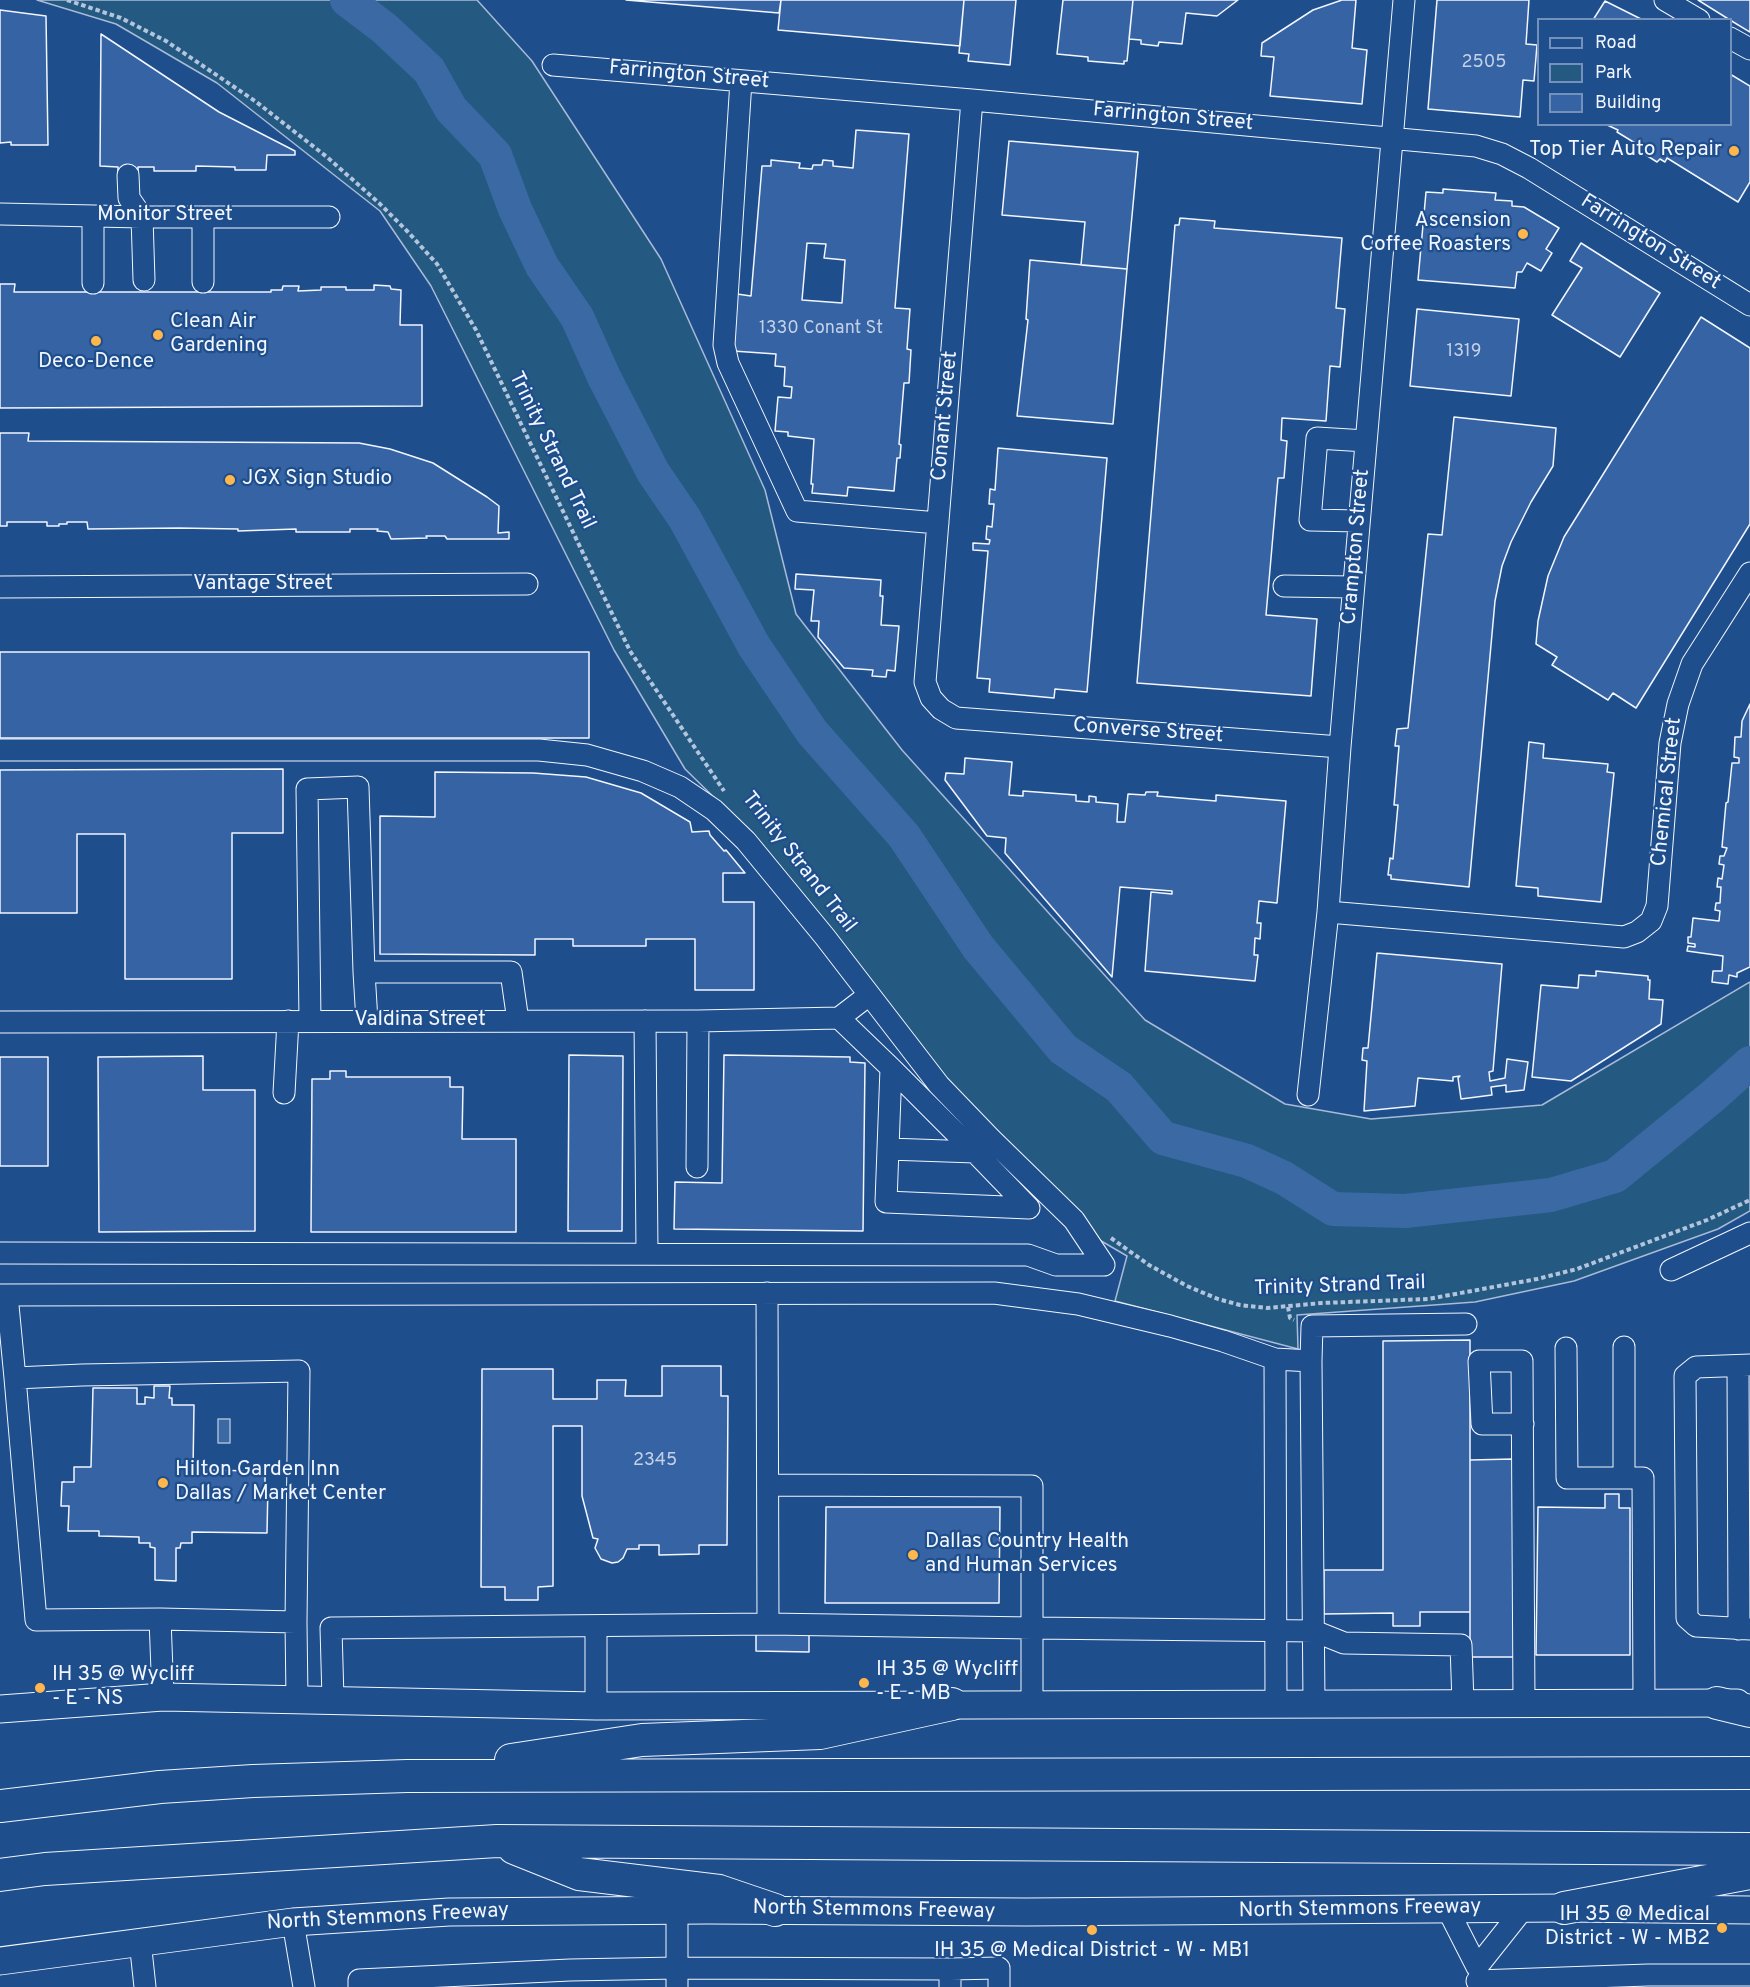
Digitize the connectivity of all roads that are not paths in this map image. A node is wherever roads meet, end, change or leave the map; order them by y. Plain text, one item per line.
1 (1404, 0) edge
2 (1665, 0) edge
3 (1696, 18) edge
4 (1732, 39) edge
5 (1750, 49) edge
6 (553, 65) dead end
7 (741, 81) junction
8 (972, 100) junction
9 (1392, 138) junction
10 (128, 175) dead end
11 (0, 214) edge
12 (93, 216) junction
13 (142, 217) junction
14 (202, 217) junction
15 (329, 217) dead end
16 (144, 280) dead end
17 (203, 282) dead end
18 (93, 283) dead end
19 (1750, 305) edge
20 (1366, 441) junction
21 (1359, 522) junction
22 (938, 523) junction
23 (1750, 573) edge
24 (527, 584) dead end
25 (1284, 585) dead end
26 (0, 587) edge
27 (1353, 588) junction
28 (956, 718) joint
29 (1340, 747) junction
30 (0, 750) edge
31 (1328, 912) junction
32 (363, 972) junction
33 (869, 995) junction
34 (839, 1018) junction
35 (288, 1021) junction
36 (310, 1021) junction
37 (518, 1021) junction
38 (645, 1021) junction
39 (698, 1021) junction
40 (0, 1022) edge
41 (367, 1022) junction
42 (891, 1068) junction
43 (284, 1093) dead end
44 (1308, 1095) dead end
45 (888, 1149) junction
46 (975, 1152) junction
47 (698, 1167) dead end
48 (1750, 1233) edge
49 (0, 1253) edge
50 (647, 1253) junction
51 (1671, 1270) dead end
52 (767, 1293) junction
53 (3, 1295) edge
54 (1466, 1324) dead end
55 (1624, 1347) dead end
56 (1566, 1348) dead end
57 (1275, 1359) junction
58 (1311, 1361) junction
59 (1744, 1365) edge
60 (15, 1378) junction
61 (1744, 1421) edge
62 (1523, 1424) dead end
63 (1624, 1478) junction
64 (769, 1485) junction
65 (160, 1619) junction
66 (296, 1622) junction
67 (768, 1624) junction
68 (596, 1626) junction
69 (1032, 1628) junction
70 (1745, 1629) edge
71 (1314, 1631) junction
72 (1275, 1632) junction
73 (163, 1697) junction
74 (297, 1699) junction
75 (333, 1699) junction
76 (1314, 1703) junction
77 (1463, 1703) junction
78 (1524, 1703) junction
79 (1644, 1703) junction
80 (1717, 1703) junction
81 (1750, 1703) edge
82 (952, 1704) junction
83 (1276, 1704) junction
84 (1032, 1705) junction
85 (596, 1706) junction
86 (0, 1709) edge
87 (1750, 1711) edge
88 (1750, 1773) edge
89 (407, 1776) junction
90 (0, 1806) edge
91 (497, 1841) junction
92 (1750, 1849) edge
93 (1750, 1873) edge
94 (0, 1875) edge
95 (1564, 1908) junction
96 (1523, 1909) junction
97 (677, 1910) junction
98 (775, 1910) junction
99 (1448, 1910) junction
100 (1750, 1910) edge
101 (293, 1922) junction
102 (140, 1941) junction
103 (0, 1961) edge
104 (1750, 1975) edge
105 (638, 1978) edge
106 (677, 1978) edge
107 (950, 1978) edge
108 (1477, 1978) edge
109 (1648, 1981) edge
110 (1592, 1982) edge
111 (145, 1987) edge
112 (304, 1987) edge
113 (359, 1987) edge
114 (999, 1987) edge

1 - 9 street, Crampton Street
2 - 3 street
4 - 5 street
6 - 7 street, Farrington Street
7 - 8 street, Farrington Street
7 - 22 street
8 - 9 street, Farrington Street
8 - 22 street, Conant Street
9 - 19 street, Farrington Street
9 - 20 street, Crampton Street
10 - 13 street
11 - 12 street, Monitor Street
12 - 13 street, Monitor Street
12 - 18 street
13 - 14 street, Monitor Street
13 - 16 street
14 - 15 street, Monitor Street
14 - 17 street
20 - 21 street, Crampton Street
20 - 21 street
21 - 27 street, Crampton Street
22 - 28 street, Conant Street
23 - 31 street, Chemical Street
24 - 26 street, Vantage Street
25 - 27 street
27 - 29 street, Crampton Street
28 - 29 street, Converse Street
29 - 31 street, Crampton Street
30 - 33 street
31 - 44 street, Crampton Street
32 - 36 street
32 - 37 street
32 - 41 street
33 - 34 street
33 - 50 street
34 - 39 street, Valdina Street
34 - 42 street
35 - 36 street, Valdina Street
35 - 40 street, Valdina Street
35 - 43 street
36 - 41 street, Valdina Street
37 - 38 street, Valdina Street
37 - 41 street, Valdina Street
38 - 39 street, Valdina Street
38 - 50 street
39 - 47 street
42 - 45 street
42 - 46 street
45 - 46 street
45 - 46 street
48 - 51 street
49 - 50 street
52 - 53 street
52 - 57 street
52 - 64 street
53 - 60 street
54 - 58 street
55 - 63 street
56 - 63 street
57 - 58 street
57 - 72 street
58 - 71 street
59 - 61 street
59 - 70 street
60 - 65 street
60 - 66 street
61 - 70 street
62 - 78 street
63 - 79 street
64 - 67 street
64 - 69 street
65 - 66 street
65 - 73 street
66 - 74 street
67 - 68 street
67 - 69 street
68 - 75 street
68 - 85 street
69 - 72 street
69 - 84 street
71 - 72 street
71 - 76 street
71 - 77 street
72 - 83 street
73 - 74 main road
73 - 86 main road
74 - 75 main road
75 - 85 main road
76 - 77 main road
76 - 83 main road
77 - 78 main road
78 - 79 main road
79 - 80 main road
80 - 81 main road
80 - 87 highway
82 - 84 main road
82 - 85 main road
82 - 89 highway
83 - 84 main road
88 - 89 highway
89 - 90 highway
91 - 92 highway
91 - 94 highway
91 - 98 highway
93 - 95 highway
95 - 96 main road, North Stemmons Freeway
95 - 100 main road, North Stemmons Freeway
96 - 99 main road, North Stemmons Freeway
96 - 108 street
97 - 98 main road, North Stemmons Freeway
97 - 101 main road, North Stemmons Freeway
97 - 106 street
98 - 99 main road, North Stemmons Freeway
99 - 108 street
101 - 102 main road, North Stemmons Freeway
101 - 112 street
102 - 103 main road, North Stemmons Freeway
102 - 111 street
104 - 109 street
105 - 106 street
105 - 113 street
106 - 107 street
107 - 114 street
108 - 110 street
109 - 110 street

